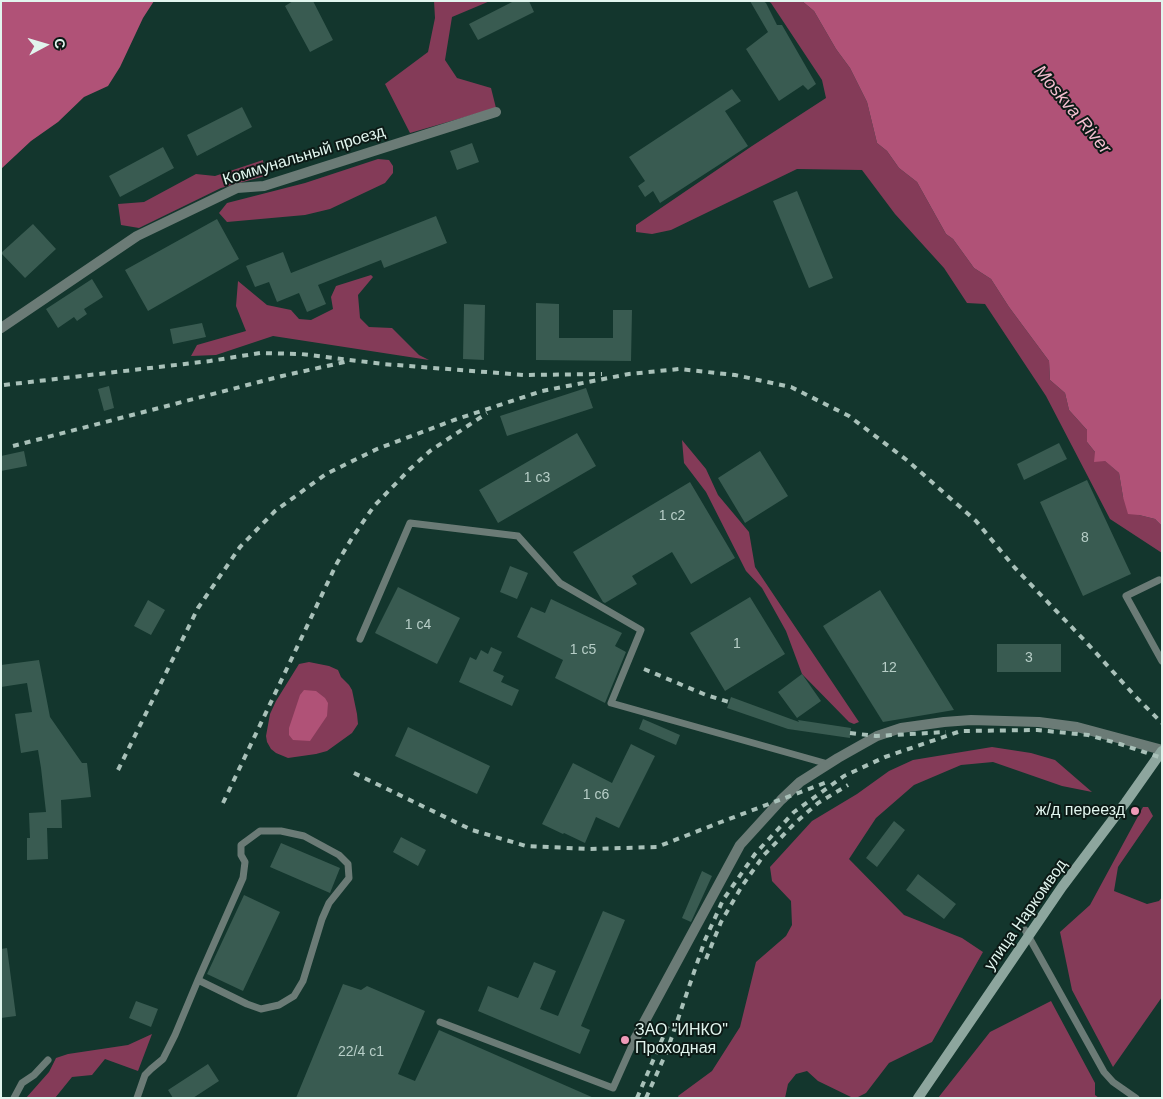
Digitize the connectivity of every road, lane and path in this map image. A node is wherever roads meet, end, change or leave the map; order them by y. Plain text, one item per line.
1 (496, 112) dead end
2 (1, 328) edge
3 (1159, 580) dead end
4 (360, 639) dead end
5 (1162, 661) edge
6 (1162, 750) edge
7 (828, 764) junction
8 (1027, 933) junction
9 (198, 980) junction
10 (440, 1022) dead end
11 (634, 1041) joint
12 (48, 1060) dead end
13 (14, 1098) edge
14 (137, 1098) edge
15 (918, 1098) edge
16 (1136, 1098) edge

1 - 2 street, Коммунальный проезд
3 - 5 lane
4 - 7 lane
6 - 7 street
6 - 8 street, улица Наркомвод
7 - 11 street
8 - 15 street, улица Наркомвод
8 - 16 lane
9 - 9 lane
9 - 14 lane
10 - 11 lane
12 - 13 lane

